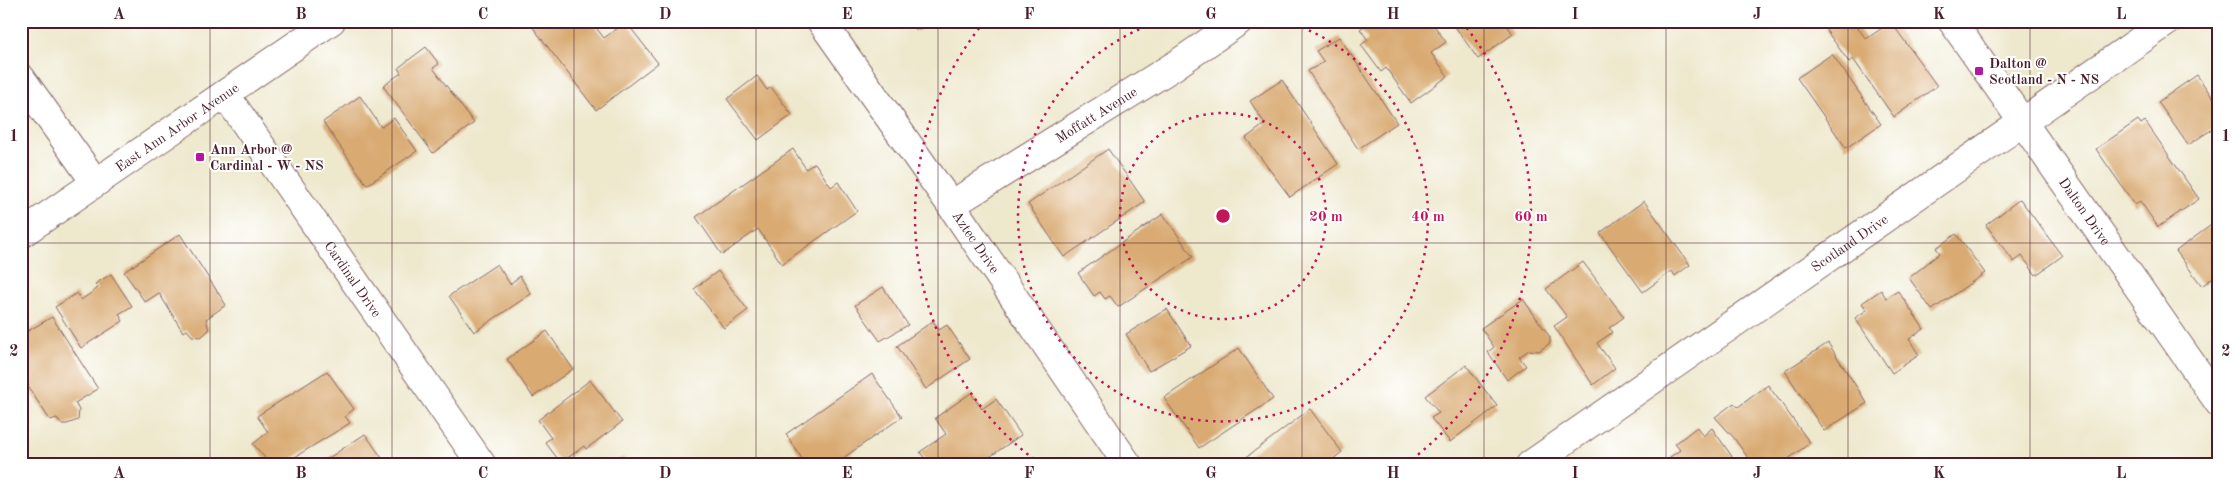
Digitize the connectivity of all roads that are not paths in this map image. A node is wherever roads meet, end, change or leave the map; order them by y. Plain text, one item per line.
1 (331, 21) edge
2 (821, 21) edge
3 (1240, 21) edge
4 (1952, 21) edge
5 (2168, 21) edge
6 (21, 78) edge
7 (225, 94) junction
8 (2022, 123) junction
9 (95, 182) junction
10 (951, 205) junction
11 (21, 234) edge
12 (2219, 403) edge
13 (482, 465) edge
14 (1128, 465) edge
15 (1530, 465) edge

1 - 7 street, East Ann Arbor Avenue
2 - 10 street, Aztec Drive
3 - 10 street, Moffatt Avenue
4 - 8 street, Dalton Drive
5 - 8 street, Scotland Drive
6 - 9 street
7 - 9 street, East Ann Arbor Avenue
7 - 13 street, Cardinal Drive
8 - 12 street, Dalton Drive
8 - 15 street, Scotland Drive
9 - 11 street, East Ann Arbor Avenue
10 - 14 street, Aztec Drive

